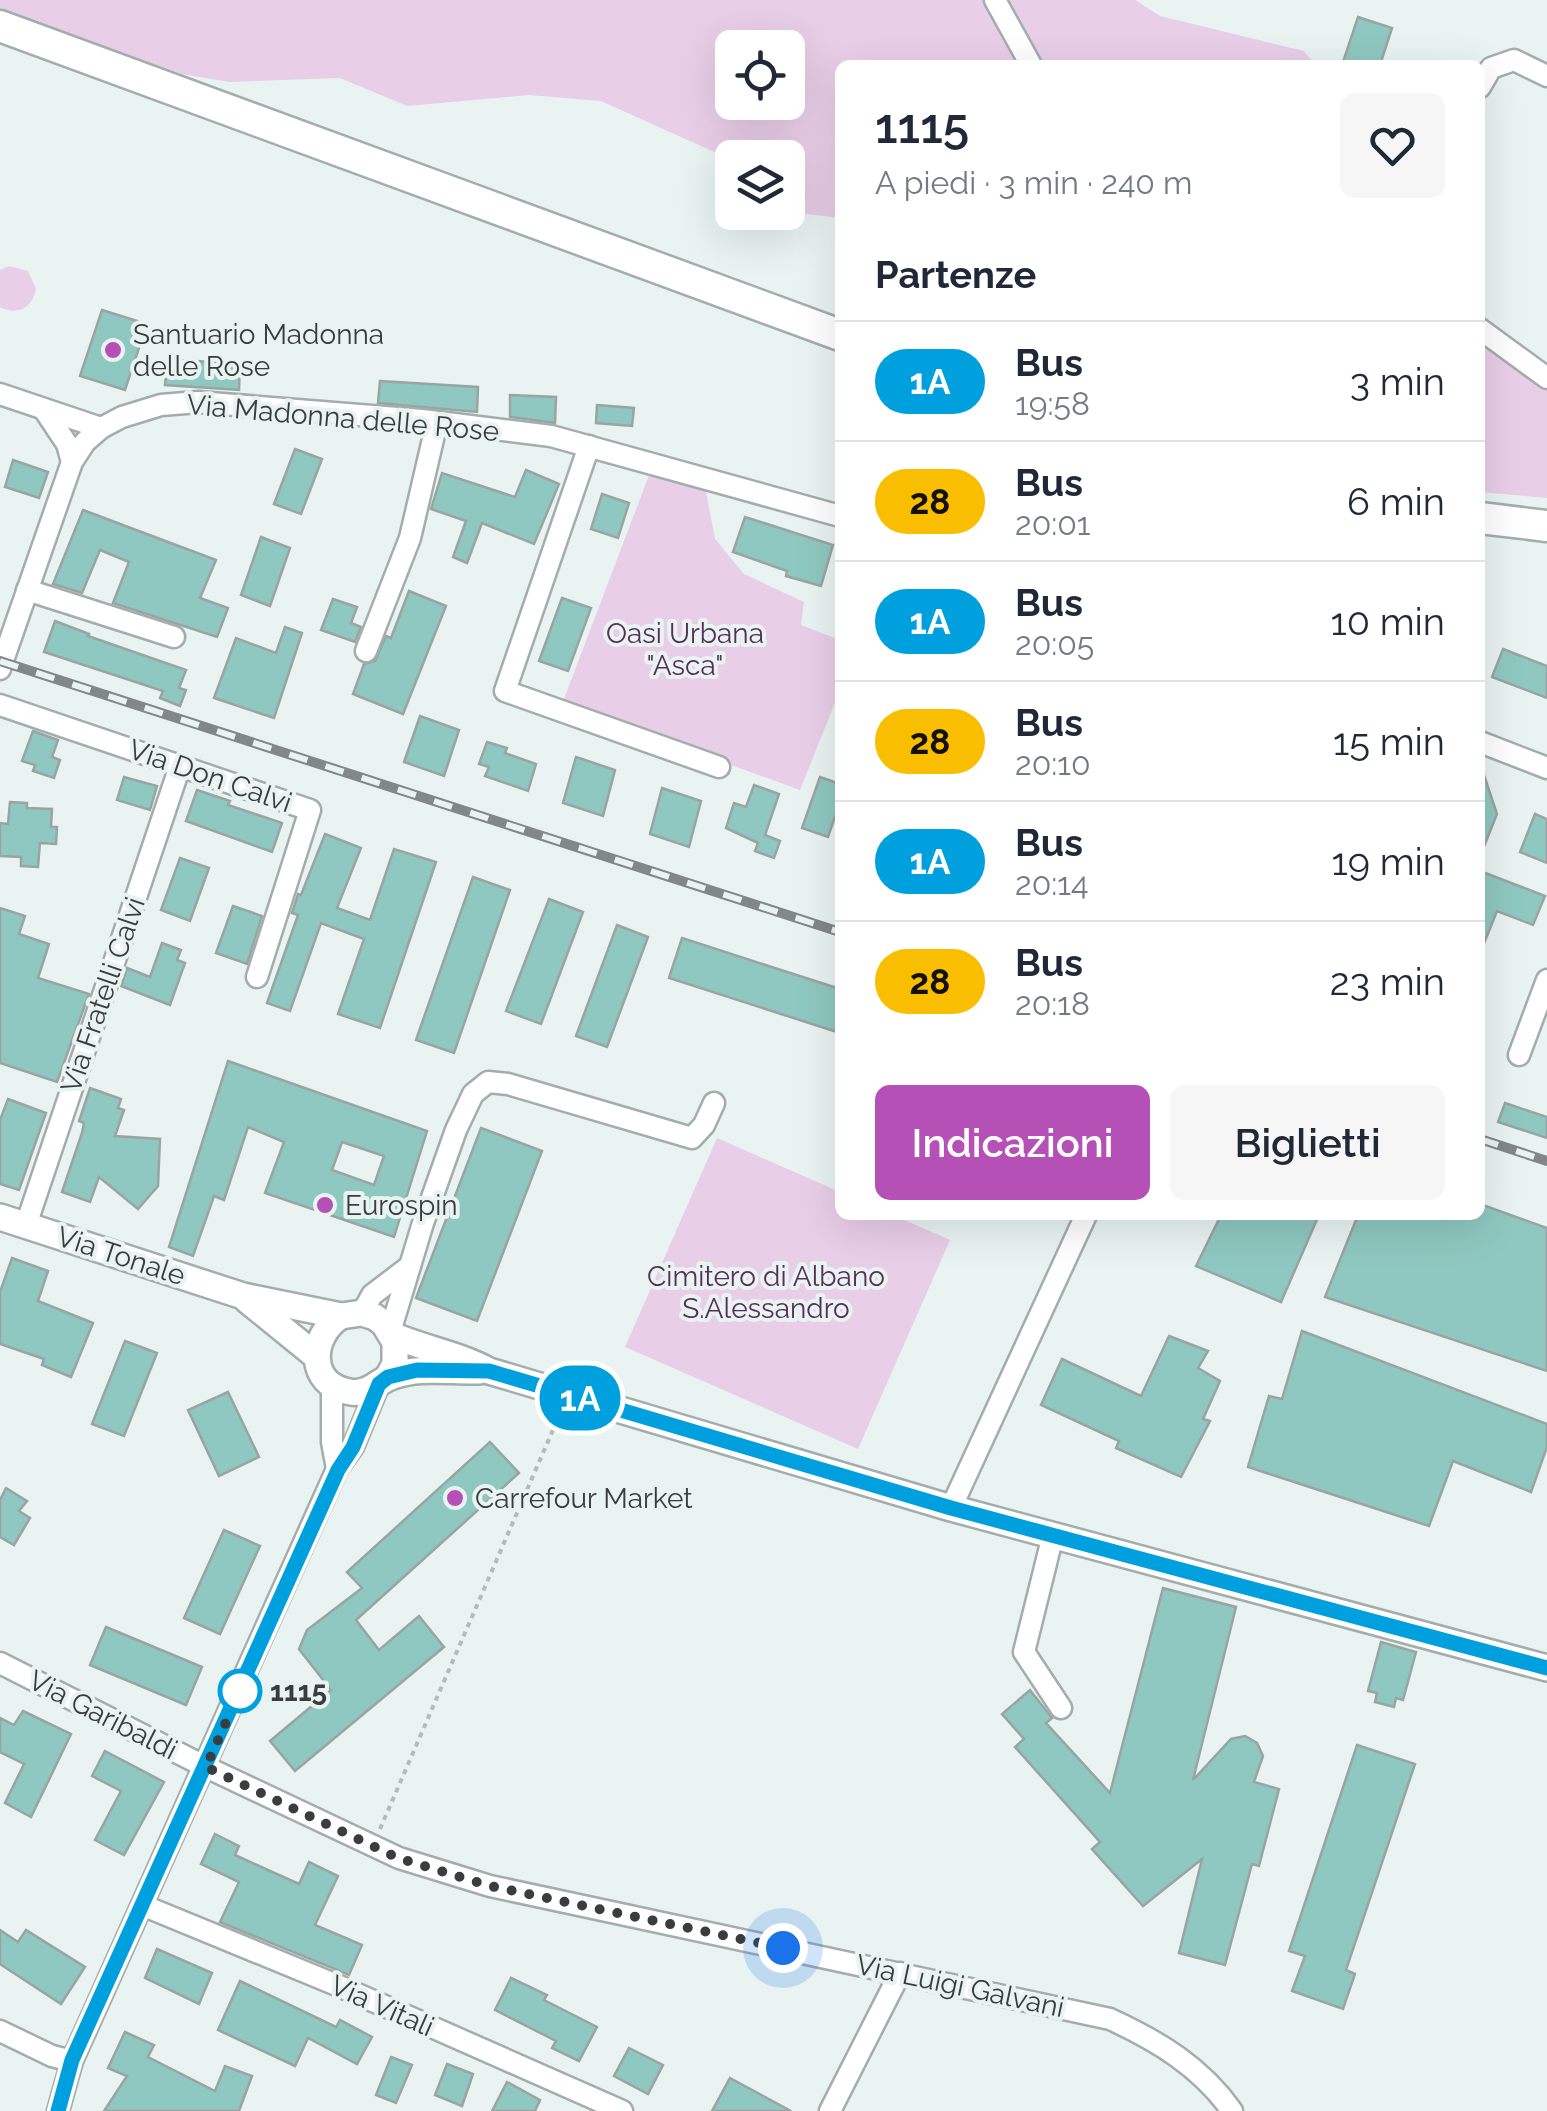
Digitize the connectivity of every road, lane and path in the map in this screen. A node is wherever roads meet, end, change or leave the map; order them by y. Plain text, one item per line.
1 (995, 0) edge
2 (0, 26) edge
3 (1028, 60) edge
4 (1547, 76) edge
5 (1485, 78) edge
6 (835, 333) edge
7 (1485, 333) edge
8 (1547, 378) edge
9 (0, 394) edge
10 (45, 411) junction
11 (436, 422) junction
12 (101, 428) junction
13 (588, 446) junction
14 (72, 462) junction
15 (835, 515) edge
16 (1485, 519) edge
17 (1532, 525) edge
18 (1485, 537) edge
19 (27, 590) junction
20 (174, 637) dead end
21 (366, 651) dead end
22 (0, 669) edge
23 (0, 705) edge
24 (1485, 744) edge
25 (180, 766) junction
26 (719, 767) dead end
27 (1547, 768) edge
28 (257, 977) dead end
29 (1547, 980) edge
30 (1519, 1055) dead end
31 (714, 1102) dead end
32 (0, 1217) edge
33 (1084, 1220) edge
34 (26, 1225) junction
35 (410, 1266) junction
36 (243, 1296) junction
37 (351, 1315) junction
38 (391, 1333) junction
39 (316, 1356) junction
40 (489, 1371) junction
41 (384, 1380) junction
42 (332, 1384) junction
43 (568, 1394) junction
44 (338, 1470) junction
45 (951, 1508) junction
46 (1053, 1536) junction
47 (0, 1663) edge
48 (1547, 1668) edge
49 (1061, 1708) dead end
50 (206, 1767) junction
51 (373, 1846) junction
52 (142, 1905) junction
53 (900, 1973) junction
54 (0, 2031) edge
55 (72, 2060) junction
56 (58, 2111) edge
57 (622, 2111) edge
58 (830, 2111) edge
59 (1232, 2111) edge

1 - 3 street
2 - 6 highway
4 - 5 street
7 - 8 street
9 - 10 street
10 - 12 street
10 - 14 street
11 - 12 street, Via Madonna delle Rose
11 - 13 street, Via Madonna delle Rose
11 - 21 street
12 - 14 street
13 - 15 street, Via Madonna delle Rose
13 - 26 street
14 - 19 street
16 - 17 highway
17 - 18 street
19 - 20 street
19 - 22 street
23 - 25 street, Via Don Calvi
24 - 27 street
25 - 28 street, Via Don Calvi
25 - 34 street, Via Fratelli Calvi
29 - 30 street
31 - 35 street
32 - 34 main road, Via Tonale
33 - 45 street
34 - 36 main road, Via Tonale
35 - 37 street
35 - 38 street
36 - 37 main road, Via Tonale
36 - 39 main road, Via Tonale
37 - 38 main road, Via Tonale
37 - 39 main road
38 - 40 main road, Via Tonale
38 - 41 main road
39 - 42 main road, Via Tonale
40 - 41 main road, Via Tonale
40 - 43 main road, Via Tonale
41 - 42 main road, Via Tonale
41 - 44 street
42 - 44 street
43 - 45 main road, Via Tonale
43 - 51 path
44 - 50 street
45 - 46 main road, Via Tonale
46 - 48 main road, Via Tonale
46 - 49 street
47 - 50 street, Via Garibaldi
50 - 51 street, Via Luigi Galvani
50 - 52 street
51 - 53 street, Via Luigi Galvani
52 - 55 street
52 - 57 street, Via Vitali
53 - 58 street
53 - 59 street, Via Luigi Galvani
54 - 55 street
55 - 56 street

